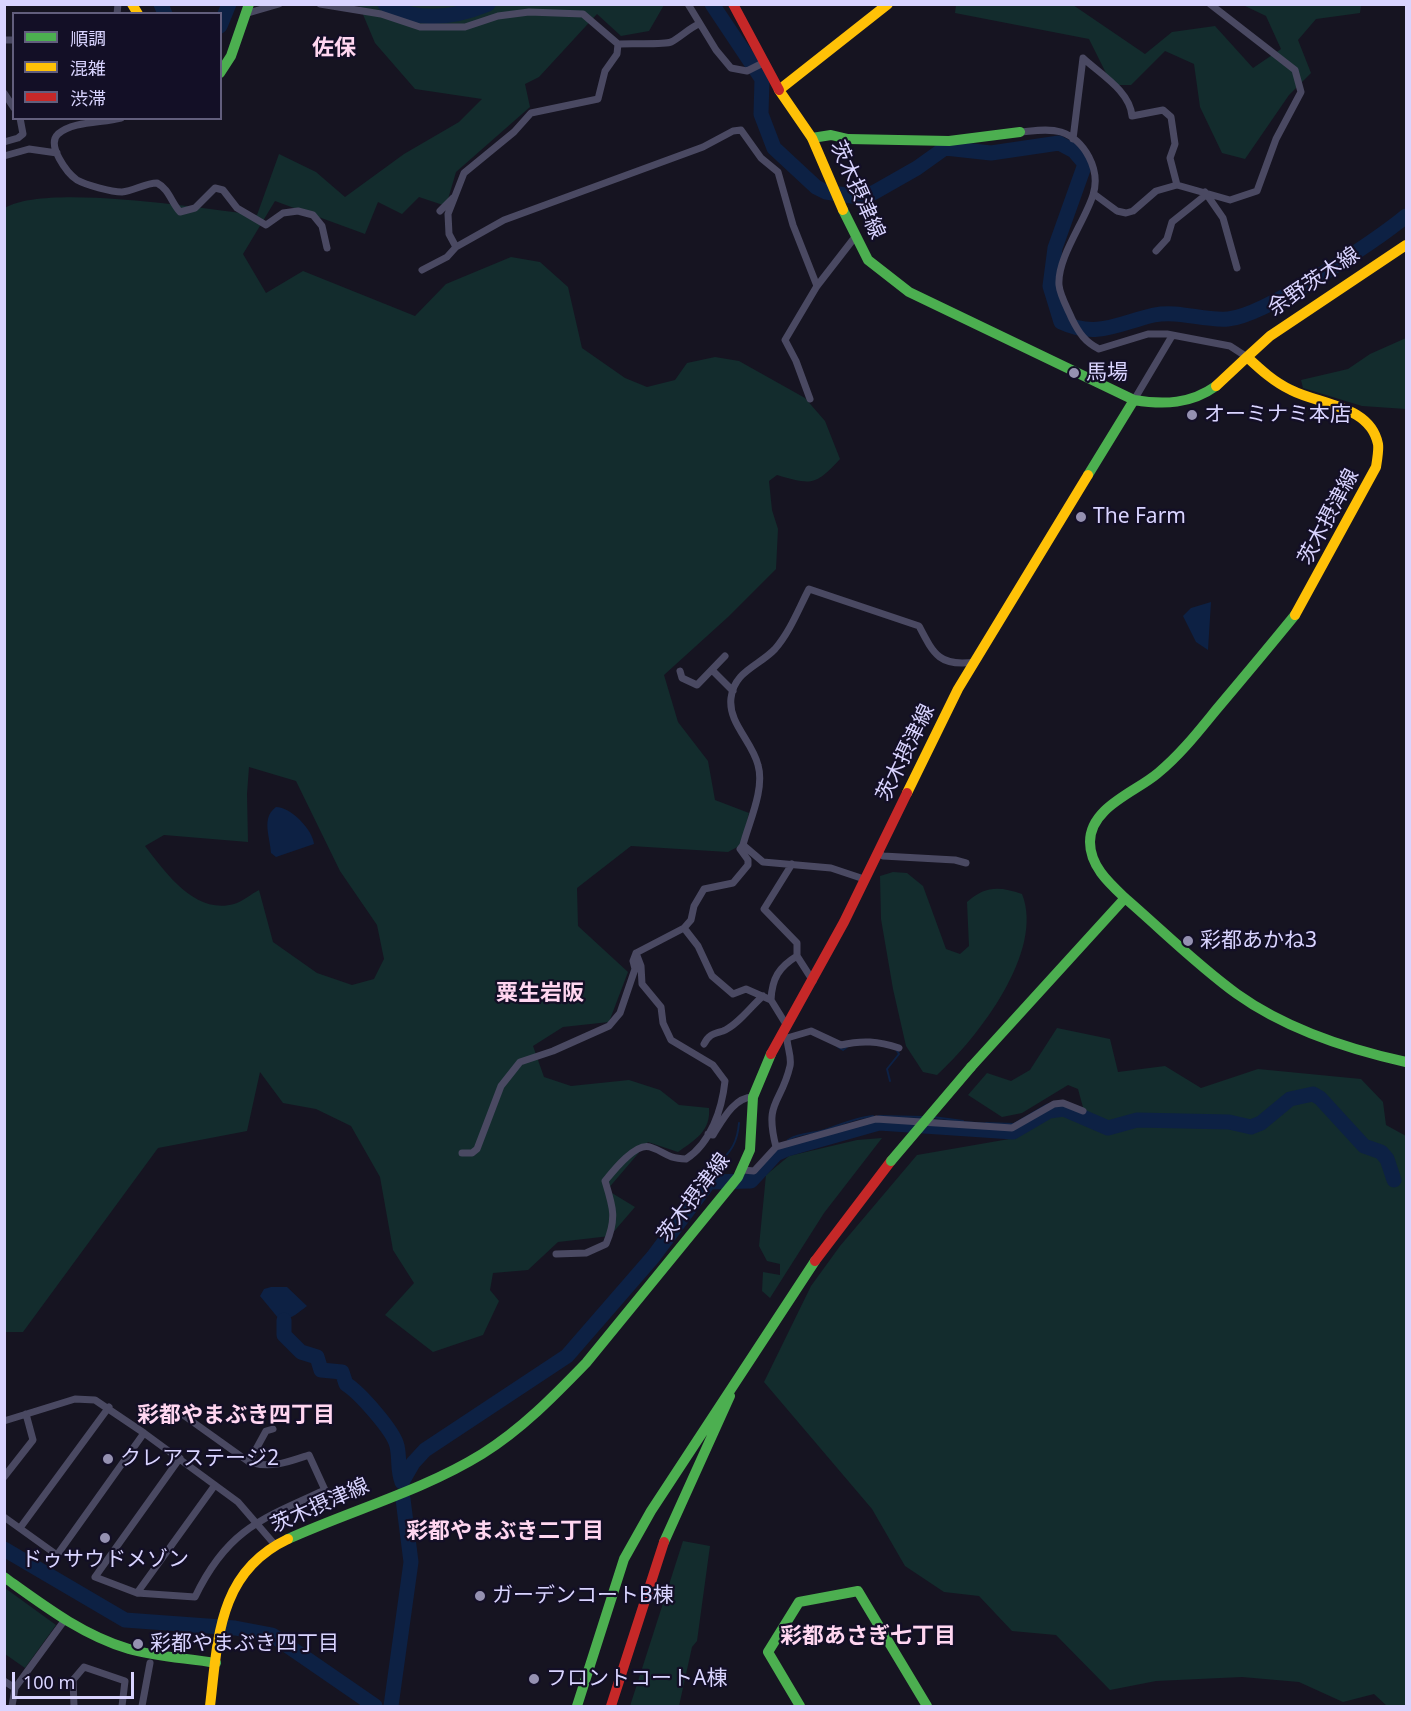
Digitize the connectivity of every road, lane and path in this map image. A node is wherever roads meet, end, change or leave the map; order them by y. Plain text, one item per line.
1 (279, 4) edge
2 (320, 4) edge
3 (688, 4) edge
4 (733, 4) edge
5 (888, 4) edge
6 (1210, 4) edge
7 (249, 9) edge
8 (699, 24) junction
9 (618, 44) junction
10 (765, 62) junction
11 (222, 70) edge
12 (779, 90) junction
13 (20, 120) edge
14 (110, 120) edge
15 (1020, 132) joint
16 (812, 138) junction
17 (1073, 139) junction
18 (4, 142) edge
19 (57, 153) junction
20 (4, 156) edge
21 (1177, 185) junction
22 (1206, 193) junction
23 (1094, 194) junction
24 (454, 197) junction
25 (440, 211) dead end
26 (855, 237) junction
27 (1407, 245) edge
28 (456, 247) junction
29 (327, 248) dead end
30 (1156, 251) dead end
31 (1237, 268) dead end
32 (422, 270) dead end
33 (817, 286) junction
34 (1172, 336) junction
35 (1247, 357) junction
36 (810, 399) dead end
37 (1134, 400) junction
38 (725, 657) dead end
39 (975, 662) junction
40 (680, 671) dead end
41 (713, 671) junction
42 (733, 691) junction
43 (743, 845) junction
44 (879, 853) junction
45 (966, 863) dead end
46 (792, 864) junction
47 (864, 879) junction
48 (1125, 898) junction
49 (684, 928) junction
50 (636, 953) junction
51 (797, 956) junction
52 (813, 981) junction
53 (763, 996) junction
54 (771, 1000) junction
55 (786, 1037) junction
56 (704, 1044) dead end
57 (899, 1048) dead end
58 (1407, 1062) edge
59 (753, 1097) junction
60 (1083, 1111) dead end
61 (708, 1134) junction
62 (776, 1147) junction
63 (462, 1153) dead end
64 (738, 1177) junction
65 (556, 1254) dead end
66 (736, 1382) junction
67 (109, 1407) junction
68 (172, 1407) dead end
69 (26, 1414) junction
70 (4, 1422) edge
71 (273, 1429) dead end
72 (144, 1433) junction
73 (180, 1458) junction
74 (249, 1462) junction
75 (4, 1477) edge
76 (215, 1485) junction
77 (4, 1517) edge
78 (255, 1522) junction
79 (20, 1528) junction
80 (276, 1546) junction
81 (4, 1577) edge
82 (650, 1578) junction
83 (137, 1593) junction
84 (64, 1621) junction
85 (150, 1663) dead end
86 (216, 1663) junction
87 (4, 1681) edge
88 (584, 1686) junction
89 (15, 1688) junction
90 (12, 1707) edge
91 (74, 1707) edge
92 (122, 1707) edge
93 (142, 1707) edge
94 (210, 1707) edge
95 (572, 1707) edge
96 (577, 1707) edge
97 (611, 1707) edge
98 (616, 1707) edge
99 (800, 1707) edge
100 (927, 1707) edge

1 - 7 street
2 - 9 street
3 - 8 street
4 - 10 main road
5 - 12 main road
6 - 22 street
7 - 11 main road
8 - 9 street
8 - 10 street
9 - 24 street
10 - 12 main road
12 - 16 main road, 茨木摂津線
13 - 18 street
14 - 19 street
15 - 16 main road
15 - 17 street
16 - 26 main road, 茨木摂津線
17 - 21 street
17 - 23 street
19 - 20 street
19 - 29 street
21 - 22 street
21 - 23 street
22 - 30 street
22 - 31 street
23 - 34 street
24 - 25 street
24 - 28 street
26 - 33 street
26 - 37 main road, 茨木摂津線
27 - 35 main road, 余野茨木線
28 - 32 street
28 - 33 street
33 - 36 street
34 - 35 street
34 - 37 street
35 - 37 main road, 茨木摂津線
35 - 48 main road, 茨木摂津線
37 - 39 main road, 茨木摂津線
38 - 41 street
39 - 42 street
39 - 44 main road, 茨木摂津線
40 - 41 street
41 - 42 street
42 - 43 street
43 - 46 street
43 - 49 street
44 - 45 street
44 - 47 main road, 茨木摂津線
46 - 47 street
46 - 51 street
47 - 52 main road, 茨木摂津線
48 - 58 main road, 茨木摂津線
48 - 66 main road, bridge
49 - 50 street
49 - 53 street
50 - 61 street
50 - 63 street
51 - 52 street
51 - 54 street
52 - 55 main road, 茨木摂津線
53 - 54 street
53 - 56 street
54 - 55 street
55 - 57 street
55 - 59 main road, 茨木摂津線
55 - 62 street
59 - 61 street
59 - 64 main road, 茨木摂津線
60 - 62 street
61 - 65 street
62 - 64 street
64 - 80 main road, 茨木摂津線
66 - 82 main road
66 - 88 main road
67 - 69 street
67 - 72 street
67 - 79 street
68 - 74 street
69 - 70 street
69 - 75 street
71 - 74 street
72 - 73 street
72 - 79 street
73 - 76 street
73 - 83 street
74 - 78 street
76 - 78 street
76 - 83 street
77 - 79 street
78 - 80 street
78 - 83 street
80 - 86 main road, 茨木摂津線
81 - 84 main road
82 - 97 main road
82 - 98 main road
84 - 86 main road
84 - 89 street
85 - 93 street
86 - 94 main road, 茨木摂津線
87 - 89 street
88 - 95 main road
88 - 96 main road
89 - 90 street
91 - 92 street
99 - 100 main road

